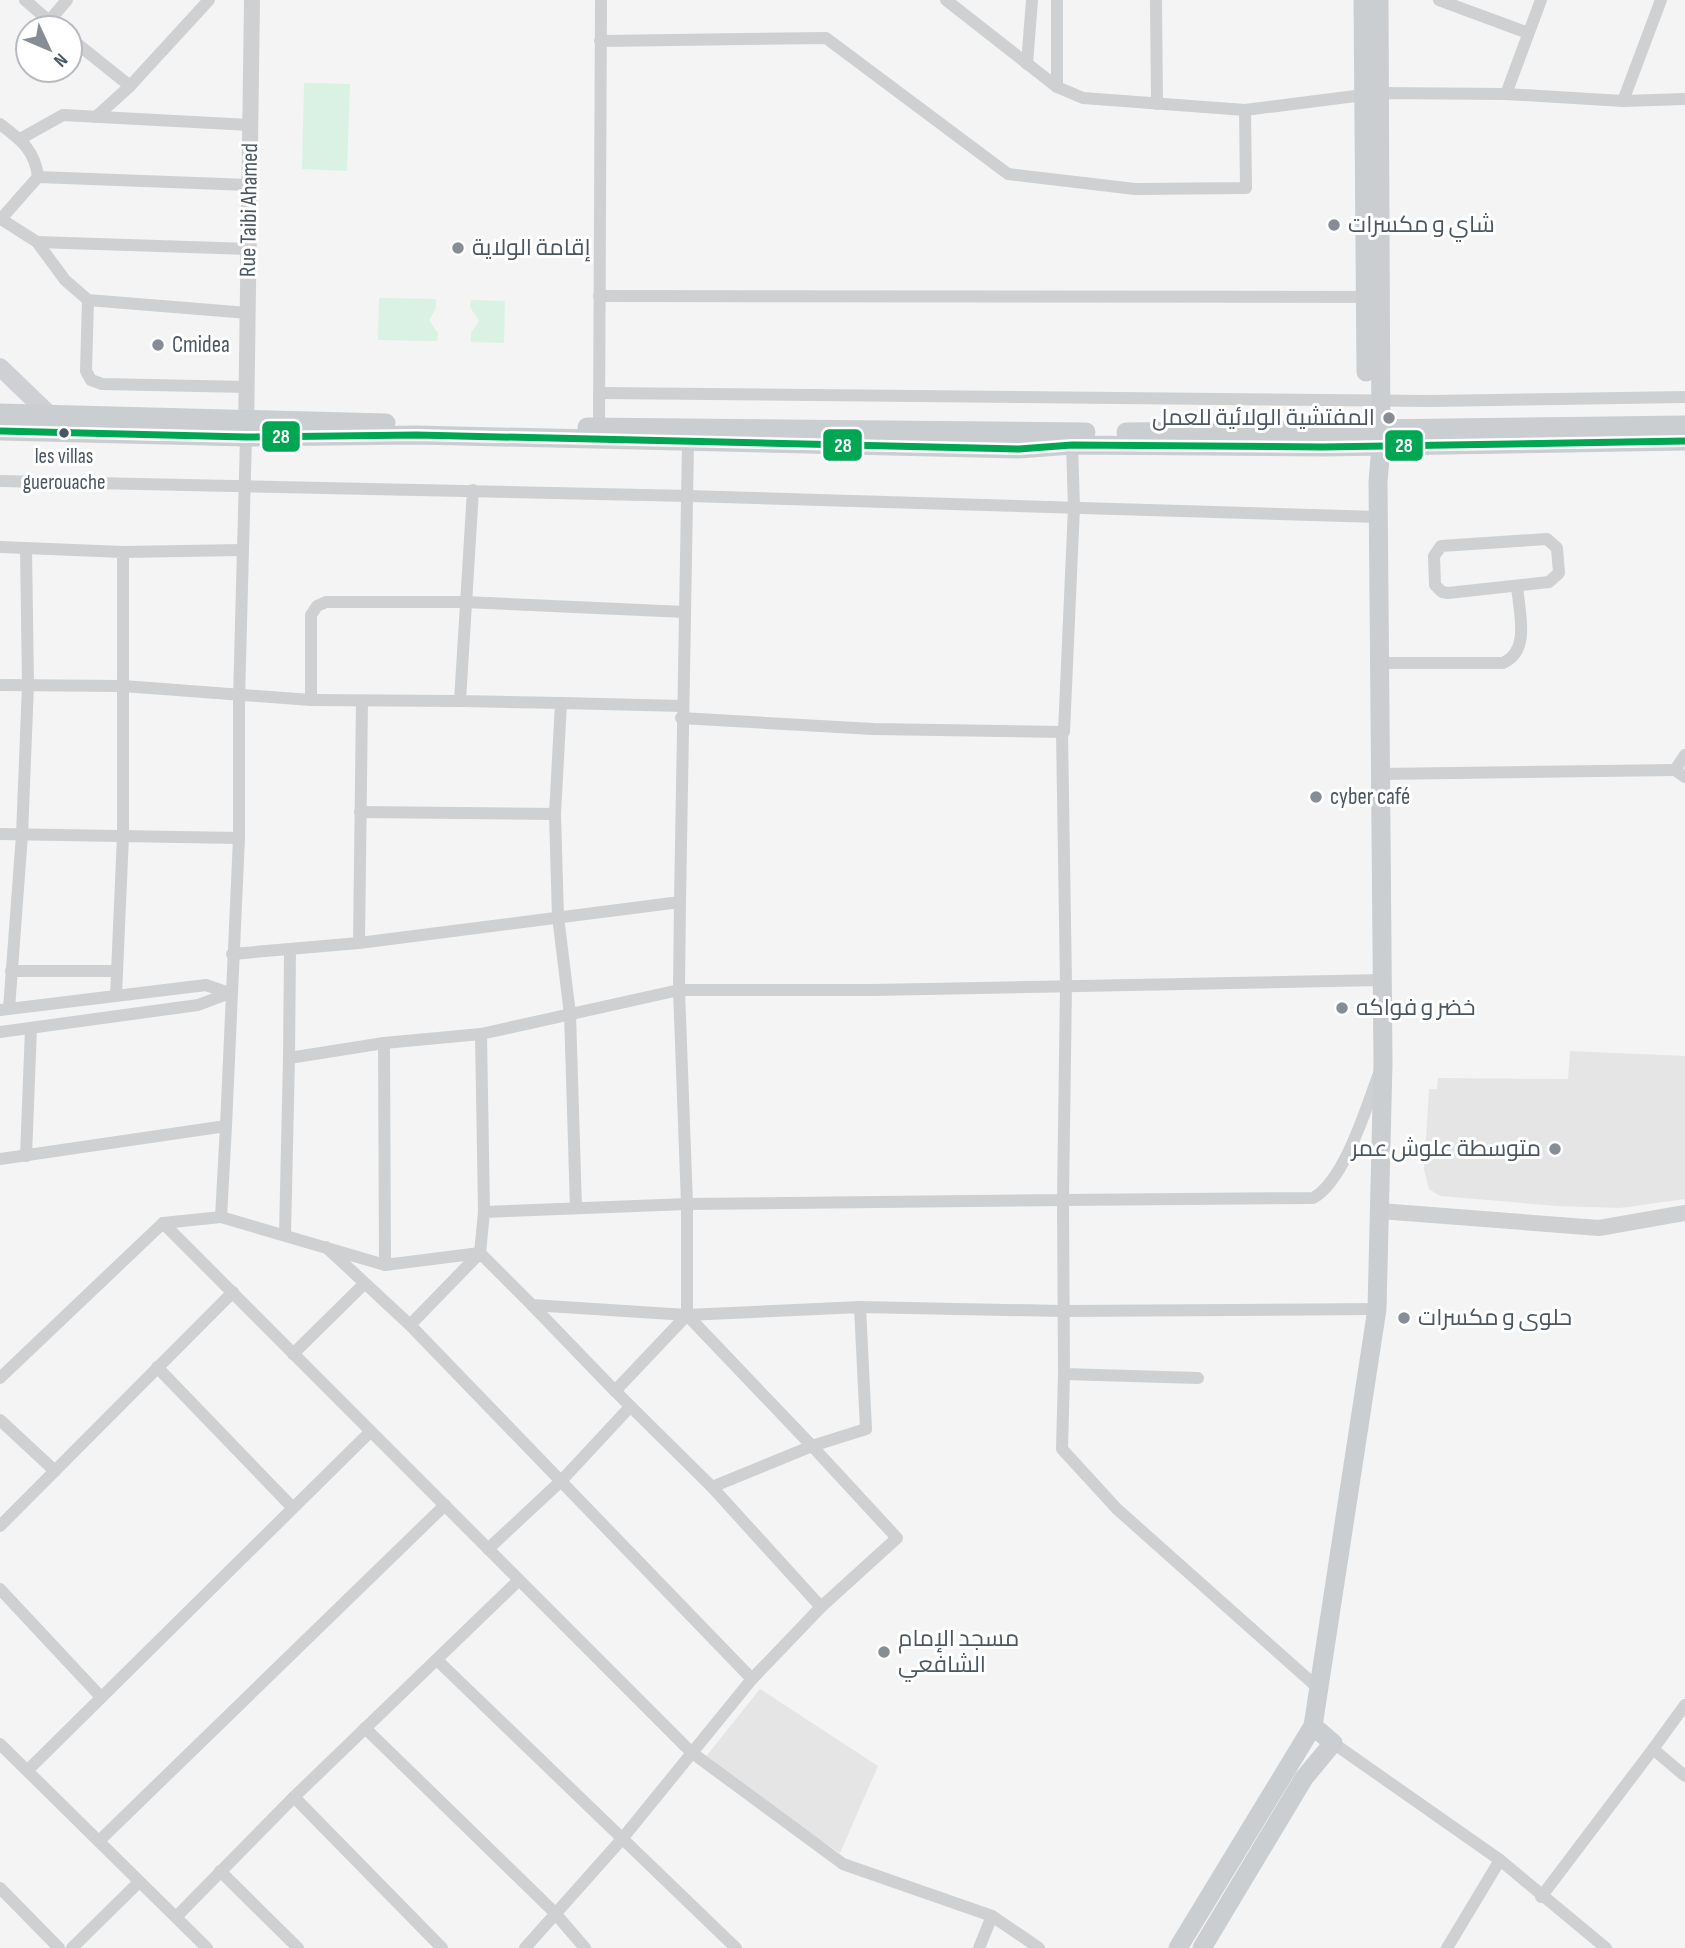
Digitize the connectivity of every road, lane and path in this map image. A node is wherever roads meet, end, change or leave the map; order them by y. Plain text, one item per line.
1 (25, 0) edge
2 (209, 0) edge
3 (252, 0) edge
4 (601, 0) edge
5 (946, 0) edge
6 (1032, 0) edge
7 (1058, 0) edge
8 (1156, 0) edge
9 (1363, 0) edge
10 (1379, 0) edge
11 (1439, 0) edge
12 (1541, 0) edge
13 (1661, 0) edge
14 (41, 14) edge
15 (1528, 33) junction
16 (600, 41) junction
17 (84, 49) edge
18 (1027, 64) junction
19 (130, 86) junction
20 (1057, 87) junction
21 (1372, 94) junction
22 (1506, 94) junction
23 (1685, 99) edge
24 (1623, 101) junction
25 (1157, 104) junction
26 (1245, 110) junction
27 (96, 117) junction
28 (0, 124) edge
29 (250, 125) junction
30 (20, 139) junction
31 (38, 177) junction
32 (249, 185) junction
33 (0, 219) edge
34 (37, 242) junction
35 (249, 249) junction
36 (599, 296) junction
37 (1372, 297) junction
38 (88, 300) junction
39 (248, 313) junction
40 (0, 366) edge
41 (247, 387) junction
42 (599, 393) junction
43 (1685, 397) edge
44 (1373, 400) junction
45 (0, 413) edge
46 (50, 414) junction
47 (1685, 425) edge
48 (599, 427) junction
49 (246, 428) junction
50 (0, 431) edge
51 (66, 433) junction
52 (1375, 438) junction
53 (1685, 441) edge
54 (688, 443) junction
55 (1072, 445) junction
56 (0, 481) edge
57 (247, 486) junction
58 (473, 490) junction
59 (689, 496) junction
60 (1074, 507) junction
61 (1378, 517) junction
62 (0, 547) edge
63 (26, 548) junction
64 (242, 550) junction
65 (123, 552) junction
66 (1517, 586) junction
67 (465, 603) junction
68 (685, 612) junction
69 (1380, 663) junction
70 (0, 685) edge
71 (28, 685) junction
72 (123, 686) junction
73 (239, 695) junction
74 (311, 700) junction
75 (362, 701) junction
76 (460, 701) junction
77 (561, 703) junction
78 (682, 712) junction
79 (1062, 732) junction
80 (1685, 755) edge
81 (1680, 773) edge
82 (1380, 774) junction
83 (360, 812) junction
84 (555, 814) junction
85 (0, 834) edge
86 (22, 835) junction
87 (123, 836) junction
88 (239, 838) junction
89 (680, 902) junction
90 (558, 917) junction
91 (359, 943) junction
92 (290, 950) junction
93 (232, 954) junction
94 (11, 971) junction
95 (117, 971) junction
96 (1382, 980) junction
97 (1066, 985) junction
98 (679, 990) junction
99 (230, 993) junction
100 (116, 995) junction
101 (4, 1009) edge
102 (570, 1014) junction
103 (31, 1028) junction
104 (0, 1032) edge
105 (481, 1034) junction
106 (384, 1044) junction
107 (289, 1058) junction
108 (1383, 1063) junction
109 (226, 1126) junction
110 (26, 1156) junction
111 (0, 1159) edge
112 (1063, 1199) junction
113 (687, 1204) junction
114 (576, 1208) junction
115 (1380, 1211) junction
116 (484, 1212) junction
117 (1685, 1213) edge
118 (221, 1217) junction
119 (163, 1223) junction
120 (285, 1235) junction
121 (326, 1247) junction
122 (480, 1253) junction
123 (384, 1265) junction
124 (364, 1284) junction
125 (233, 1293) junction
126 (532, 1305) junction
127 (860, 1307) junction
128 (1377, 1309) junction
129 (1062, 1311) junction
130 (687, 1315) junction
131 (410, 1325) junction
132 (293, 1354) junction
133 (157, 1367) junction
134 (1065, 1374) junction
135 (0, 1378) edge
136 (1198, 1378) dead end
137 (615, 1391) junction
138 (629, 1408) junction
139 (0, 1420) edge
140 (369, 1433) junction
141 (812, 1446) junction
142 (55, 1471) junction
143 (562, 1480) junction
144 (712, 1487) junction
145 (445, 1504) junction
146 (292, 1507) junction
147 (0, 1527) edge
148 (488, 1549) junction
149 (519, 1580) junction
150 (0, 1589) edge
151 (821, 1607) junction
152 (437, 1660) junction
153 (752, 1679) junction
154 (1317, 1687) junction
155 (100, 1697) junction
156 (1685, 1705) edge
157 (1313, 1726) junction
158 (365, 1728) junction
159 (1333, 1743) junction
160 (0, 1744) edge
161 (1653, 1749) junction
162 (691, 1752) junction
163 (28, 1770) junction
164 (1685, 1776) edge
165 (294, 1797) junction
166 (622, 1839) junction
167 (99, 1841) junction
168 (1500, 1860) junction
169 (220, 1871) junction
170 (139, 1882) junction
171 (0, 1888) edge
172 (1541, 1897) junction
173 (554, 1912) junction
174 (992, 1916) junction
175 (176, 1917) junction
176 (59, 1948) edge
177 (72, 1948) edge
178 (207, 1948) edge
179 (298, 1948) edge
180 (442, 1948) edge
181 (525, 1948) edge
182 (585, 1948) edge
183 (736, 1948) edge
184 (979, 1948) edge
185 (1039, 1948) edge
186 (1178, 1948) edge
187 (1202, 1948) edge
188 (1447, 1948) edge
189 (1606, 1948) edge

1 - 14 street
2 - 19 street
3 - 29 street, Rue Taibi Ahamed
4 - 16 street
5 - 18 street
6 - 18 street
7 - 20 street
8 - 25 street
9 - 21 main road
10 - 21 main road
11 - 15 street
12 - 15 street
13 - 24 street
15 - 22 street
16 - 26 street
16 - 36 street
17 - 19 street
18 - 20 street
19 - 27 street
20 - 25 street
21 - 22 street
21 - 26 street
21 - 37 main road
22 - 24 street
23 - 24 street
25 - 26 street
27 - 29 street
27 - 30 street
28 - 30 street
29 - 32 street, Rue Taibi Ahamed
30 - 31 street
31 - 32 street
31 - 33 street
32 - 35 street, Rue Taibi Ahamed
33 - 34 street
34 - 35 street
34 - 38 street
35 - 39 street, Rue Taibi Ahamed
36 - 37 street
36 - 42 street
37 - 44 main road
38 - 39 street
38 - 41 street
39 - 41 street, Rue Taibi Ahamed
40 - 46 main road
41 - 49 street, Rue Taibi Ahamed
42 - 44 street
42 - 48 street
43 - 44 street
44 - 52 main road
45 - 46 main road
46 - 49 main road
46 - 51 main road
47 - 52 main road
48 - 49 main road
48 - 52 main road
49 - 51 main road
49 - 54 main road
49 - 57 street
50 - 51 main road
52 - 53 main road
52 - 55 main road
52 - 61 main road
54 - 55 main road
54 - 59 street
55 - 60 street
56 - 57 street
57 - 58 street
57 - 64 street
58 - 59 street
58 - 67 street
59 - 60 street
59 - 68 street
60 - 61 street
60 - 79 street
61 - 69 main road
62 - 63 street
63 - 65 street
63 - 71 street
64 - 65 street
64 - 73 street
65 - 72 street
66 - 66 street
66 - 69 street
67 - 68 street
67 - 74 street
67 - 76 street
68 - 78 street
69 - 82 main road
70 - 71 street
71 - 72 street
71 - 86 street
72 - 73 street
72 - 87 street
73 - 74 street
73 - 88 street
74 - 75 street
75 - 76 street
75 - 83 street
76 - 77 street
77 - 78 street
77 - 84 street
78 - 79 street
78 - 89 street
79 - 97 street
80 - 81 street
81 - 82 street
82 - 96 main road
83 - 84 street
83 - 91 street
84 - 90 street
85 - 86 street
86 - 87 street
86 - 94 street
87 - 88 street
87 - 95 street
88 - 93 street
89 - 90 street
89 - 98 street
90 - 91 street
90 - 102 street
91 - 92 street
92 - 93 street
92 - 107 street
93 - 99 street
94 - 95 street
94 - 101 street
95 - 100 street
96 - 97 street
96 - 108 main road
97 - 98 street
97 - 112 street
98 - 102 street
98 - 113 street
99 - 100 street
99 - 103 street
99 - 109 street
100 - 101 street
102 - 105 street
102 - 114 street
103 - 104 street
103 - 110 street
105 - 106 street
105 - 116 street
106 - 107 street
106 - 123 street
107 - 120 street
108 - 112 street
108 - 115 main road
109 - 110 street
109 - 118 street
110 - 111 street
112 - 113 street
112 - 129 street
113 - 114 street
113 - 130 street
114 - 116 street
115 - 117 street
115 - 128 main road
116 - 122 street
118 - 119 street
118 - 120 street
119 - 125 street
119 - 135 street
120 - 121 street
121 - 123 street
121 - 124 street
122 - 123 street
122 - 126 street
122 - 131 street
124 - 131 street
124 - 132 street
125 - 132 street
125 - 133 street
126 - 130 street
126 - 137 street
127 - 129 street
127 - 130 street
127 - 141 street
128 - 129 street
128 - 154 main road
129 - 134 street
130 - 137 street
130 - 141 street
131 - 143 street
132 - 140 street
133 - 142 street
133 - 146 street
134 - 136 street
134 - 154 street
137 - 138 street
138 - 143 street
138 - 144 street
139 - 142 street
140 - 145 street
140 - 146 street
141 - 144 street
141 - 151 street
142 - 147 street
143 - 148 street
143 - 153 street
144 - 151 street
145 - 148 street
145 - 167 street
146 - 155 street
148 - 149 street
149 - 152 street
149 - 162 street
150 - 155 street
151 - 153 street
152 - 158 street
152 - 166 street
153 - 162 street
154 - 157 main road
155 - 163 street
156 - 161 street
157 - 159 main road
157 - 186 main road
158 - 165 street
158 - 173 street
159 - 168 street
159 - 187 main road
160 - 163 street
161 - 164 street
161 - 172 street
162 - 166 street
162 - 174 street
163 - 167 street
165 - 169 street
165 - 180 street
166 - 173 street
166 - 183 street
167 - 170 street
168 - 172 street
168 - 188 street
169 - 175 street
169 - 179 street
170 - 175 street
170 - 177 street
171 - 176 street
172 - 189 street
173 - 181 street
173 - 182 street
174 - 184 street
174 - 185 street
175 - 178 street

